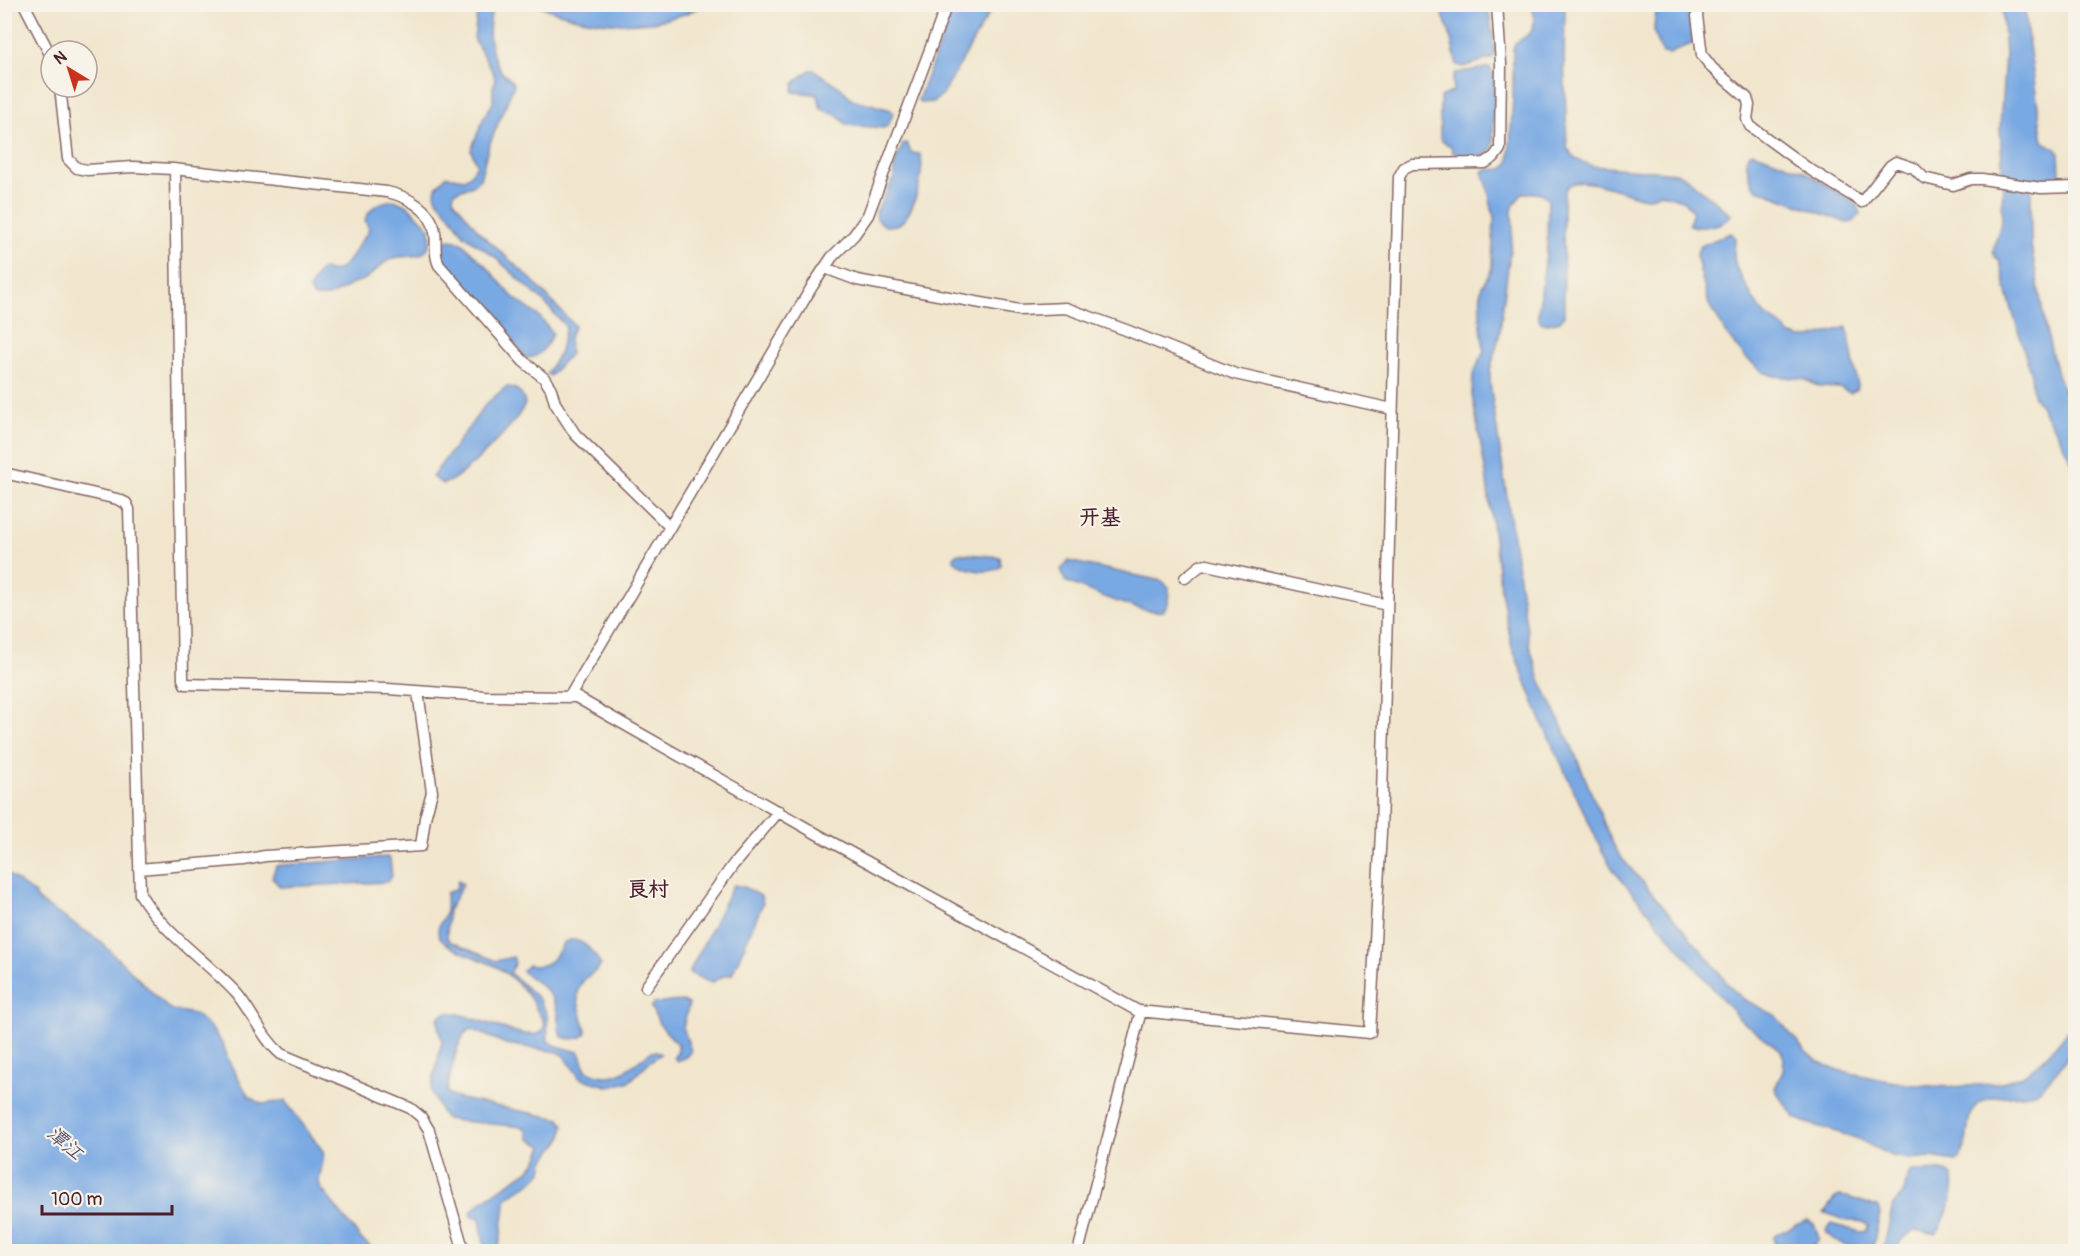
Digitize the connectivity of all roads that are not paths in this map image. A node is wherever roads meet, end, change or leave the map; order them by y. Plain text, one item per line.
1 (24, 4) edge
2 (947, 4) edge
3 (1497, 4) edge
4 (1699, 4) edge
5 (42, 39) edge
6 (61, 99) edge
7 (175, 170) junction
8 (2076, 187) edge
9 (825, 268) junction
10 (1392, 409) junction
11 (4, 473) edge
12 (670, 527) junction
13 (1185, 578) dead end
14 (1387, 605) junction
15 (418, 692) junction
16 (570, 696) junction
17 (779, 811) junction
18 (139, 869) junction
19 (645, 987) dead end
20 (1141, 1011) junction
21 (464, 1251) edge
22 (1078, 1251) edge

1 - 5 street
2 - 9 street
3 - 10 street
4 - 8 street
6 - 7 street
7 - 12 street
7 - 15 street
9 - 10 street
9 - 12 street
10 - 14 street
11 - 18 street
12 - 16 street
13 - 14 street
14 - 20 street
15 - 16 street
15 - 18 street
16 - 17 street
17 - 19 street
17 - 20 street
18 - 21 street
20 - 22 street

